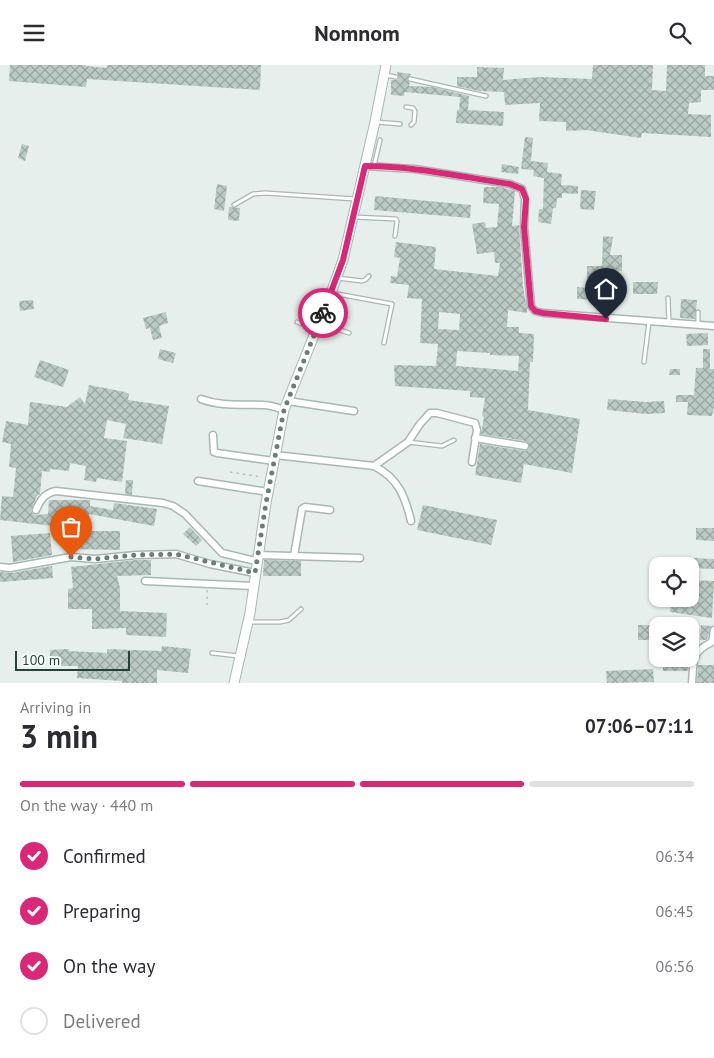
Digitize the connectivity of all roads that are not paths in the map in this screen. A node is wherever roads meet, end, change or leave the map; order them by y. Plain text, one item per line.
1 (386, 65) edge
2 (384, 75) junction
3 (396, 77) dead end
4 (410, 79) dead end
5 (486, 96) dead end
6 (406, 107) dead end
7 (375, 122) junction
8 (400, 124) dead end
9 (411, 125) dead end
10 (380, 140) dead end
11 (369, 166) junction
12 (357, 199) junction
13 (234, 205) dead end
14 (353, 217) junction
15 (395, 237) dead end
16 (369, 276) dead end
17 (336, 278) junction
18 (607, 283) dead end
19 (331, 293) junction
20 (668, 298) dead end
21 (698, 312) dead end
22 (606, 319) junction
23 (296, 322) dead end
24 (649, 322) junction
25 (669, 323) junction
26 (698, 326) junction
27 (714, 326) edge
28 (318, 327) junction
29 (332, 328) dead end
30 (340, 331) dead end
31 (349, 333) dead end
32 (384, 343) dead end
33 (644, 362) dead end
34 (201, 399) dead end
35 (288, 401) junction
36 (284, 410) junction
37 (354, 411) dead end
38 (213, 435) dead end
39 (475, 438) junction
40 (454, 440) dead end
41 (408, 442) junction
42 (525, 446) dead end
43 (275, 458) junction
44 (472, 462) dead end
45 (374, 466) junction
46 (198, 481) dead end
47 (268, 492) junction
48 (36, 510) dead end
49 (330, 510) dead end
50 (411, 521) dead end
51 (294, 556) junction
52 (257, 558) junction
53 (360, 558) dead end
54 (0, 567) edge
55 (255, 573) junction
56 (145, 581) dead end
57 (253, 587) junction
58 (301, 609) dead end
59 (248, 622) junction
60 (714, 630) edge
61 (212, 653) dead end
62 (240, 656) junction
63 (234, 683) edge
64 (692, 683) edge

1 - 2 street
2 - 3 lane
2 - 7 street
4 - 5 lane
6 - 9 lane
7 - 8 lane
7 - 11 street
10 - 11 lane
11 - 12 street
11 - 22 street
12 - 13 lane
12 - 14 street
14 - 15 lane
14 - 17 street
16 - 17 lane
17 - 19 street
18 - 22 lane
19 - 28 street
19 - 32 lane
20 - 25 lane
21 - 26 lane
22 - 24 street
23 - 28 lane
24 - 25 street
24 - 33 lane
25 - 26 street
26 - 27 street
28 - 29 lane
28 - 35 street
30 - 31 lane
34 - 36 street
35 - 36 street
35 - 37 street
36 - 43 street
38 - 43 street
39 - 41 street
39 - 42 street
39 - 44 street
40 - 41 lane
41 - 45 street
43 - 45 street
43 - 47 street
45 - 50 street
46 - 47 street
47 - 52 street
48 - 52 street
49 - 51 street
51 - 52 street
51 - 53 street
52 - 55 street
54 - 55 street
55 - 57 street
56 - 57 street
57 - 59 street
58 - 59 lane
59 - 62 street
60 - 64 street
61 - 62 lane
62 - 63 street

